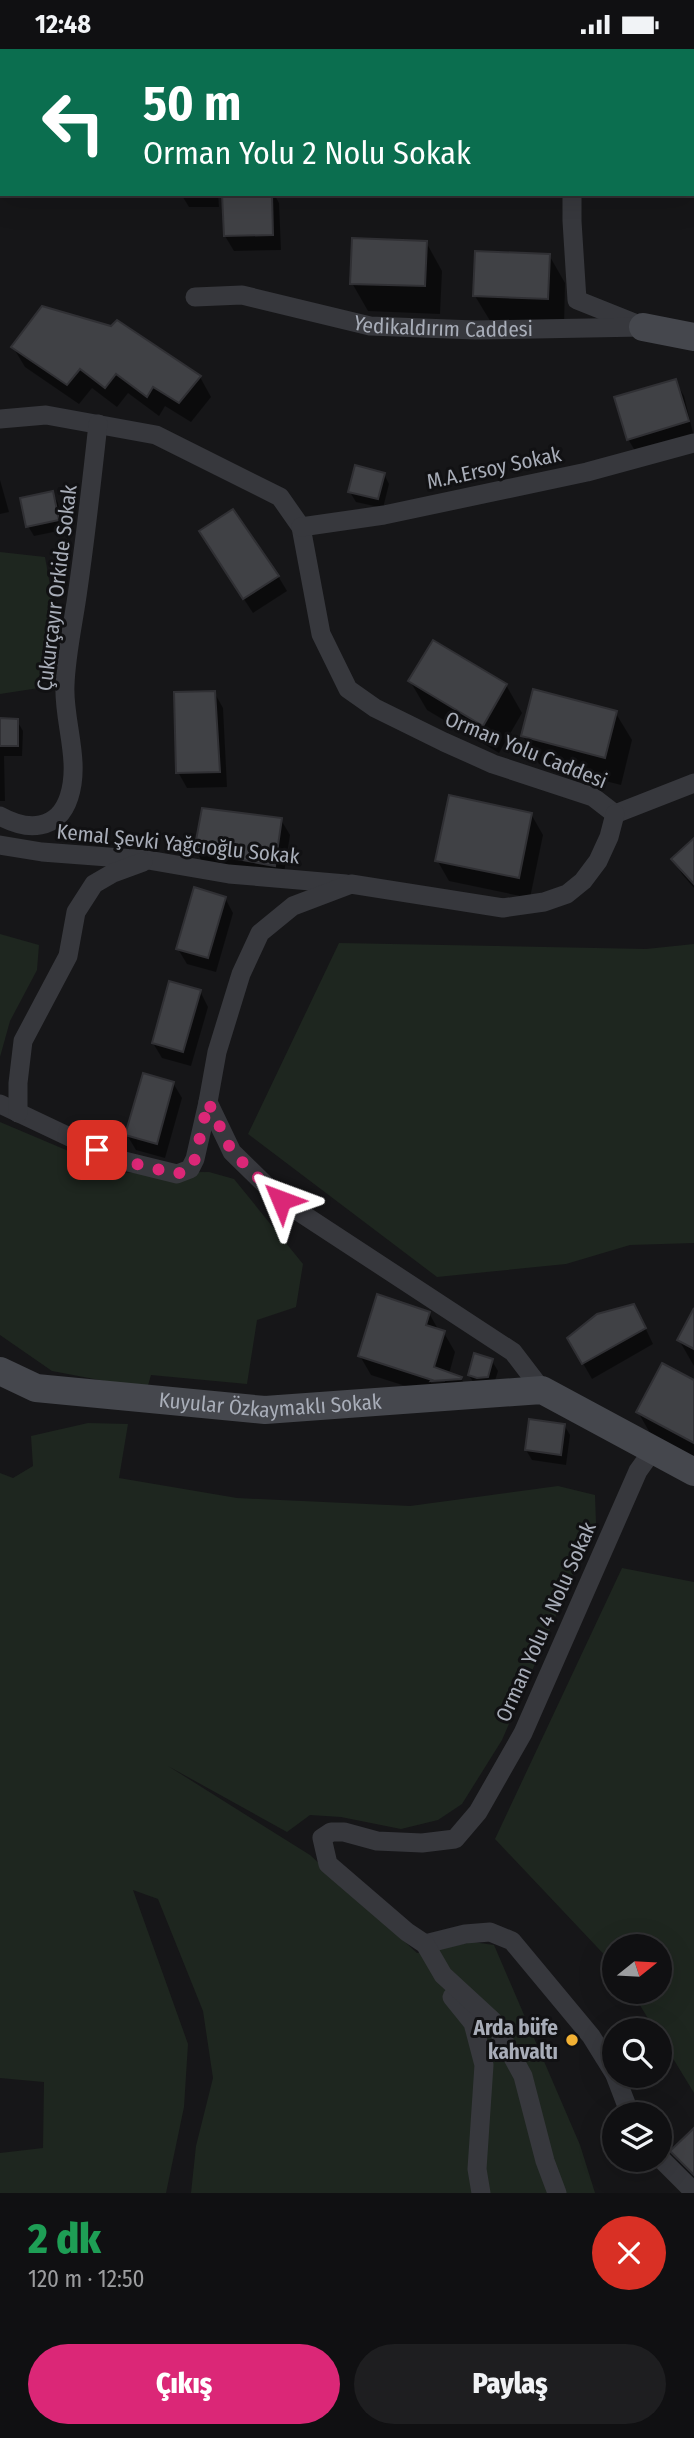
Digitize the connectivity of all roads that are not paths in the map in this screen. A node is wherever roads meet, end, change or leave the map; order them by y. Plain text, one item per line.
1 (572, 196) edge
2 (195, 297) dead end
3 (643, 327) junction
4 (694, 337) edge
5 (0, 419) edge
6 (98, 424) junction
7 (694, 443) edge
8 (301, 527) junction
9 (694, 783) edge
10 (615, 814) junction
11 (0, 816) edge
12 (0, 845) edge
13 (148, 860) junction
14 (351, 884) junction
15 (208, 1102) junction
16 (9, 1109) edge
17 (0, 1371) edge
18 (542, 1390) junction
19 (653, 1450) junction
20 (694, 1472) edge
21 (425, 1944) junction
22 (602, 2053) edge
23 (672, 2170) edge
24 (694, 2192) edge
25 (481, 2193) edge
26 (556, 2193) edge

1 - 3 street
2 - 3 street, Yedikaldırım Caddesi
3 - 4 street, Yedikaldırım Caddesi
5 - 6 street, Orman Yolu Caddesi
6 - 8 street, Orman Yolu Caddesi
6 - 11 street, Çukurçayır Orkide Sokak
7 - 8 street, M.A.Ersoy Sokak
8 - 10 street, Orman Yolu Caddesi
9 - 10 street
10 - 14 street, Orman Yolu Caddesi
12 - 13 street, Kemal Şevki Yağcıoğlu Sokak
13 - 14 street, Kemal Şevki Yağcıoğlu Sokak
13 - 16 street
14 - 15 street, Orman Yolu Caddesi
15 - 16 street, Orman Yolu Caddesi
15 - 18 street
17 - 18 street, Kuyular Özkaymaklı Sokak
18 - 19 street
19 - 20 street
19 - 21 street, Orman Yolu 4 Nolu Sokak
21 - 22 street
21 - 25 street
21 - 26 street
23 - 24 street

